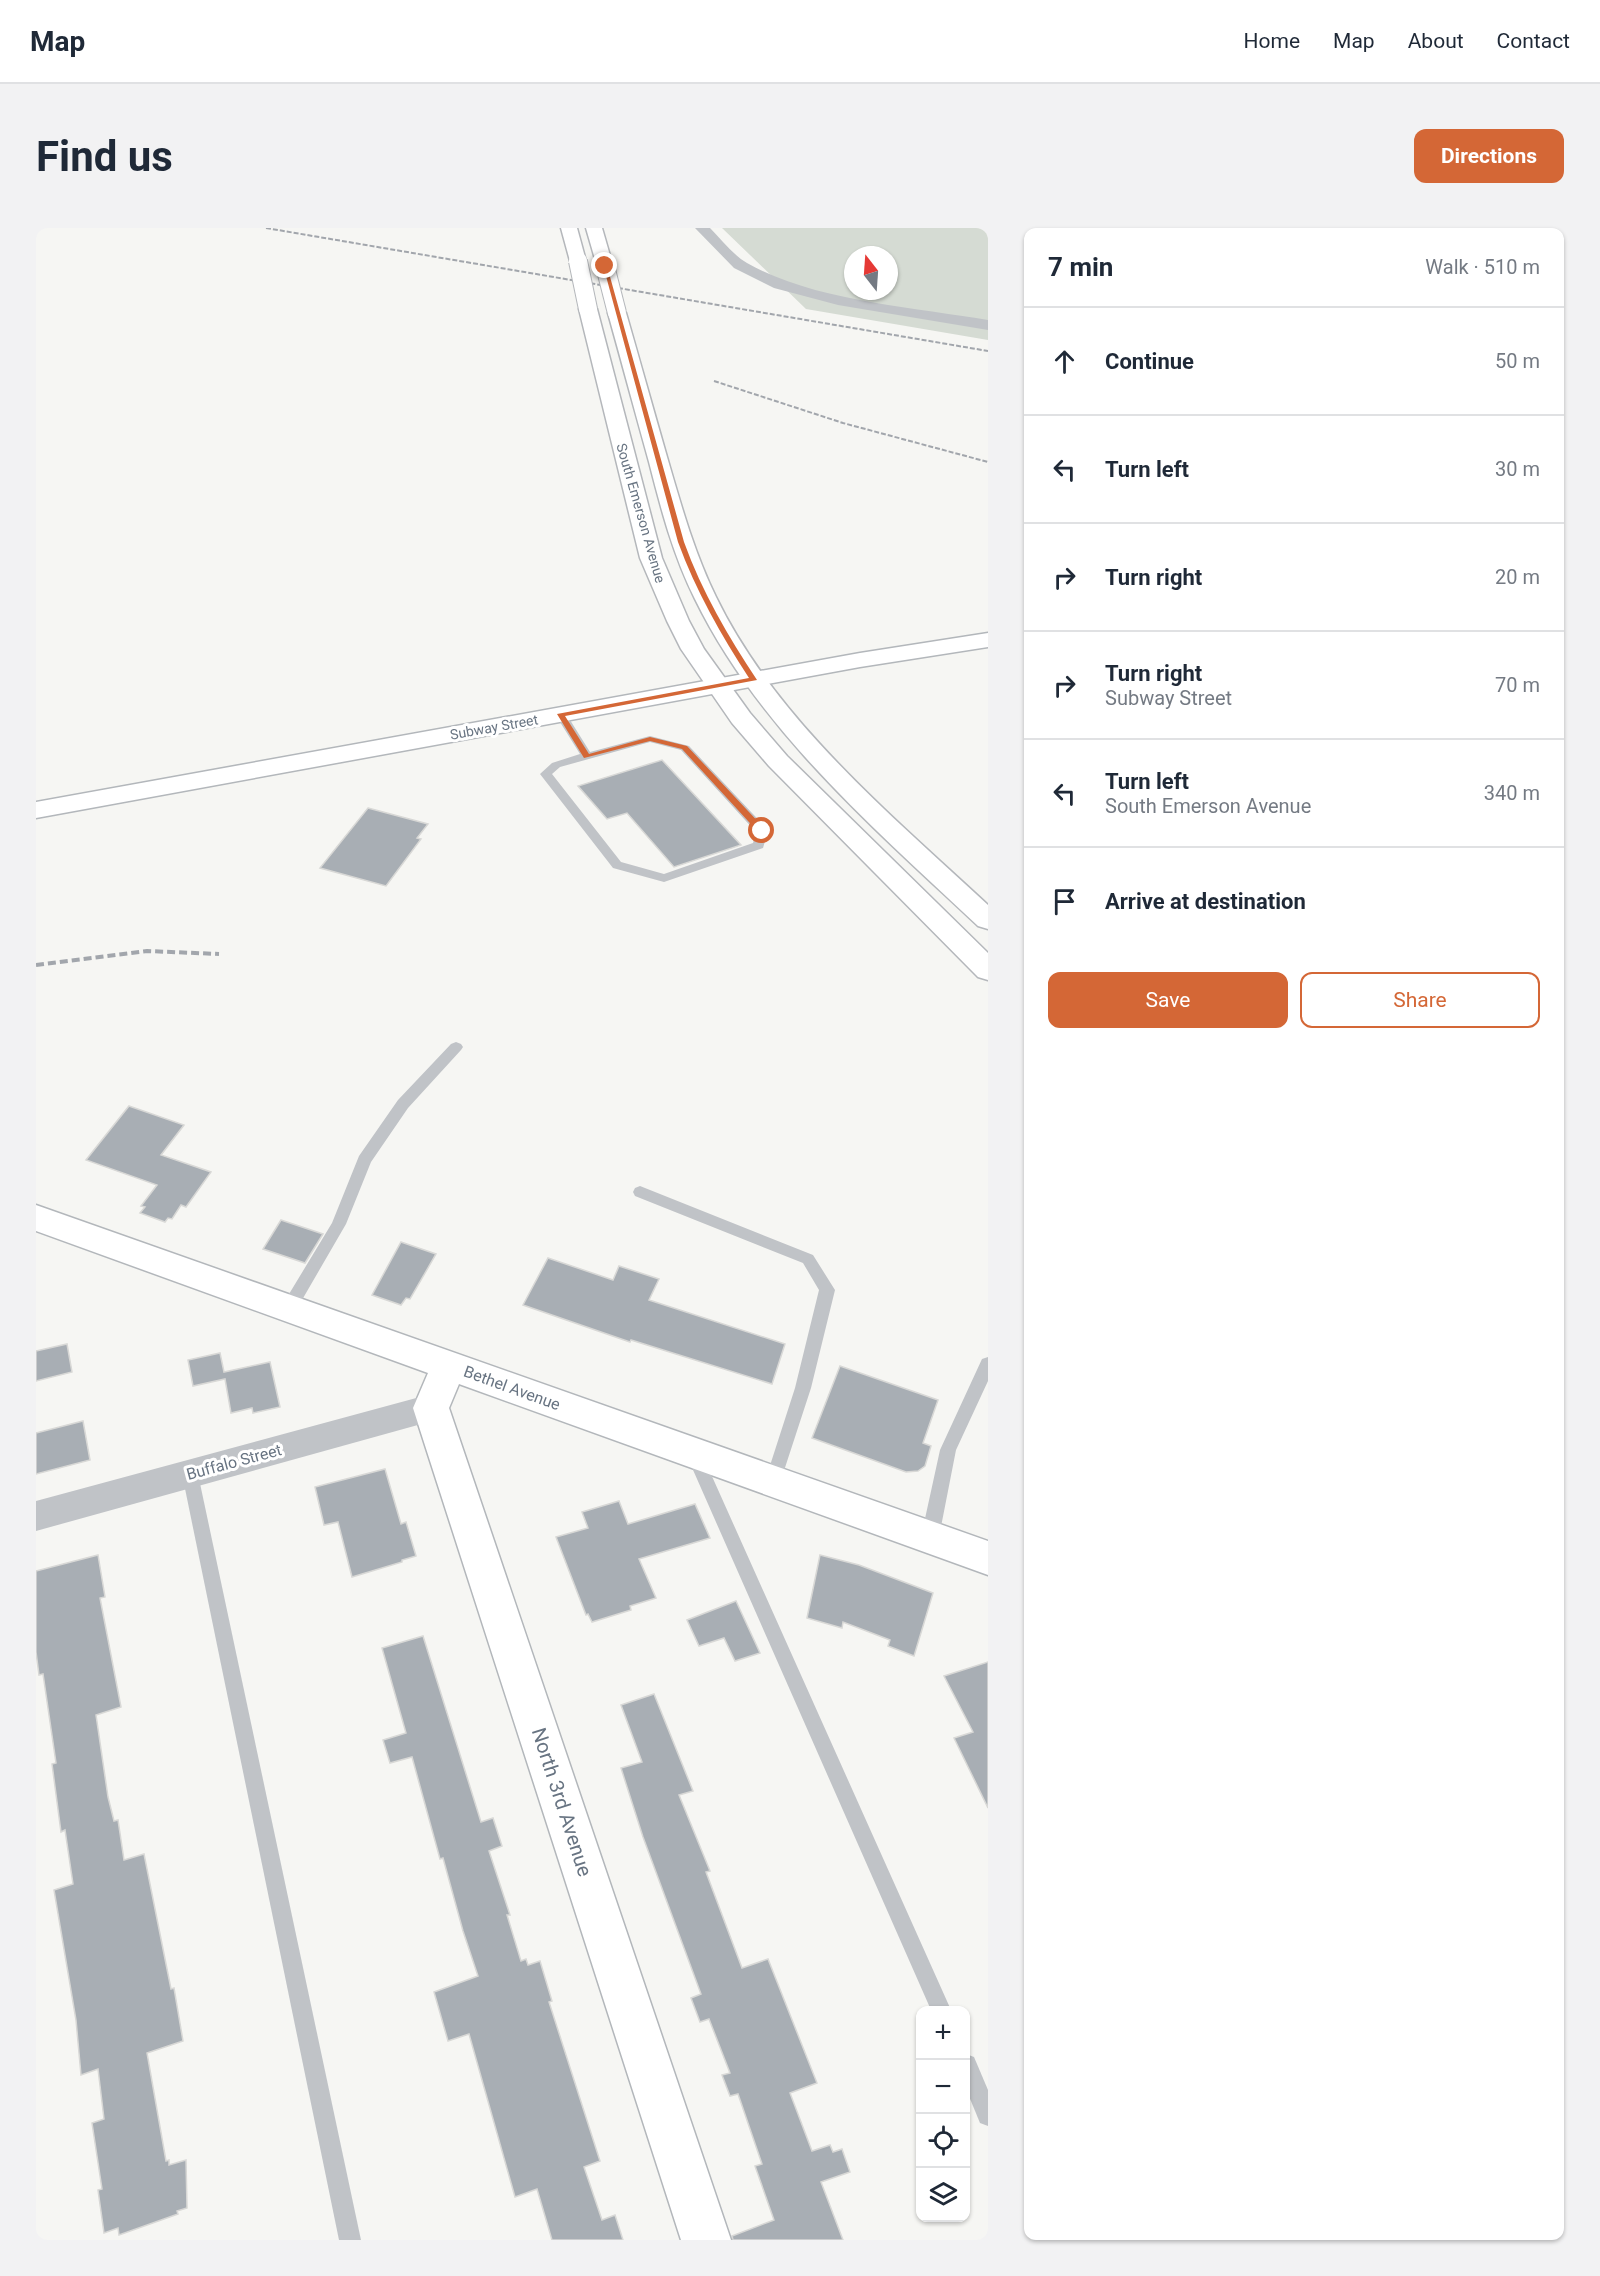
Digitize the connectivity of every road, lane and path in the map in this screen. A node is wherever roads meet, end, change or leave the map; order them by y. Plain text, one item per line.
1 (569, 228) edge
2 (594, 228) edge
3 (702, 228) edge
4 (988, 325) edge
5 (988, 640) edge
6 (754, 680) junction
7 (719, 686) junction
8 (561, 714) junction
9 (587, 756) junction
10 (36, 810) edge
11 (988, 920) edge
12 (988, 970) edge
13 (456, 1047) dead end
14 (640, 1192) dead end
15 (36, 1218) edge
16 (289, 1308) junction
17 (988, 1364) edge
18 (449, 1366) junction
19 (431, 1408) junction
20 (694, 1453) junction
21 (190, 1474) junction
22 (773, 1481) junction
23 (36, 1516) edge
24 (930, 1537) junction
25 (988, 1558) edge
26 (939, 2006) edge
27 (970, 2074) edge
28 (988, 2115) edge
29 (350, 2240) edge
30 (706, 2240) edge

1 - 7 main road, South Emerson Avenue, bridge
2 - 6 main road, South Emerson Avenue, bridge
3 - 4 street
5 - 6 main road, Subway Street
6 - 7 main road, Subway Street
6 - 11 main road, South Emerson Avenue
7 - 8 main road, Subway Street
7 - 12 main road, South Emerson Avenue
8 - 9 lane
8 - 10 main road, Subway Street
9 - 9 lane
13 - 16 lane
14 - 22 lane
15 - 16 main road, Bethel Avenue
16 - 18 main road, Bethel Avenue
17 - 24 lane
18 - 19 main road
18 - 20 main road, Bethel Avenue
19 - 21 street, Buffalo Street
19 - 30 main road, North 3rd Avenue
20 - 22 main road, Bethel Avenue
20 - 26 lane
21 - 23 street, Buffalo Street
21 - 29 lane
22 - 24 main road, Bethel Avenue
24 - 25 main road, Bethel Avenue
27 - 28 lane

